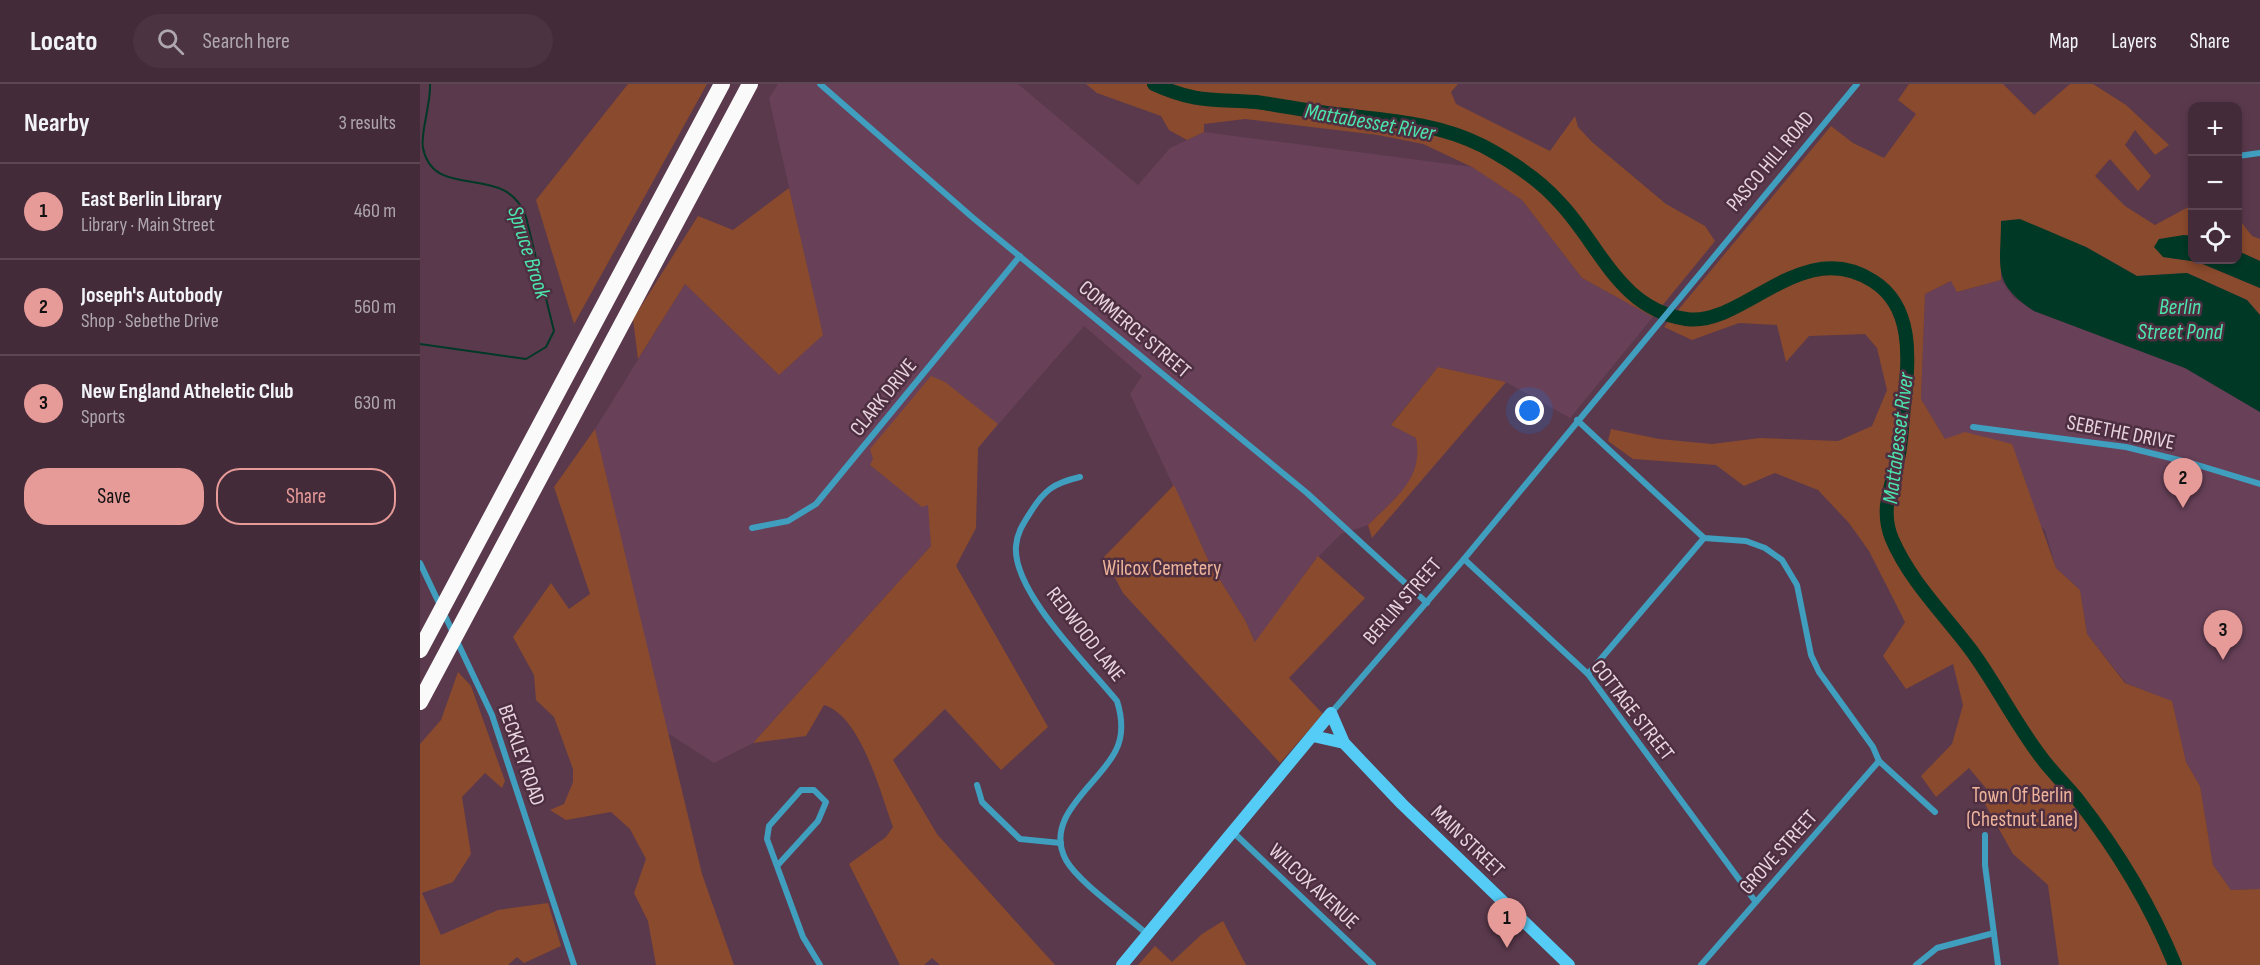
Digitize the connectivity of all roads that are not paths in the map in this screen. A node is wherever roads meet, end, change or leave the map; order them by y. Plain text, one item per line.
1 (722, 84) edge
2 (750, 84) edge
3 (820, 84) edge
4 (1857, 84) edge
5 (2260, 153) edge
6 (2242, 155) edge
7 (1020, 256) junction
8 (1710, 260) joint
9 (1577, 420) junction
10 (1973, 427) dead end
11 (1080, 477) dead end
12 (2260, 484) edge
13 (752, 528) dead end
14 (1704, 538) junction
15 (1464, 560) junction
16 (420, 563) edge
17 (1427, 603) junction
18 (420, 650) edge
19 (1588, 674) junction
20 (420, 702) edge
21 (1331, 714) junction
22 (1313, 736) junction
23 (1344, 743) junction
24 (1879, 760) junction
25 (977, 784) dead end
26 (1935, 812) dead end
27 (1232, 832) junction
28 (1985, 835) dead end
29 (1061, 843) junction
30 (777, 866) junction
31 (1755, 901) junction
32 (1994, 933) junction
33 (1148, 934) junction
34 (574, 965) edge
35 (820, 965) edge
36 (1122, 965) edge
37 (1373, 965) edge
38 (1569, 965) edge
39 (1701, 965) edge
40 (1916, 965) edge
41 (1998, 965) edge

1 - 18 highway
2 - 20 highway
3 - 7 street, COMMERCE STREET
4 - 8 street, PASCO HILL ROAD
5 - 6 street
7 - 13 street, CLARK DRIVE
7 - 17 street, COMMERCE STREET
8 - 9 street, BERLIN STREET
9 - 14 street
9 - 15 street, BERLIN STREET
10 - 12 street, SEBETHE DRIVE
11 - 29 street, REDWOOD LANE
14 - 19 street
14 - 24 street
15 - 17 street, BERLIN STREET
15 - 19 street, COTTAGE STREET
16 - 34 street, BECKLEY ROAD
17 - 21 street, BERLIN STREET
19 - 31 street, COTTAGE STREET
21 - 22 street, BERLIN STREET
21 - 23 street, MAIN STREET
22 - 23 street
22 - 27 street, BERLIN STREET
23 - 38 street, MAIN STREET
24 - 26 street
24 - 31 street, GROVE STREET
25 - 29 street
27 - 33 street, BERLIN STREET
27 - 37 street, WILCOX AVENUE
28 - 32 street
29 - 33 street
30 - 30 street
30 - 35 street
31 - 39 street, GROVE STREET
32 - 40 street
32 - 41 street
33 - 36 street, BERLIN STREET

